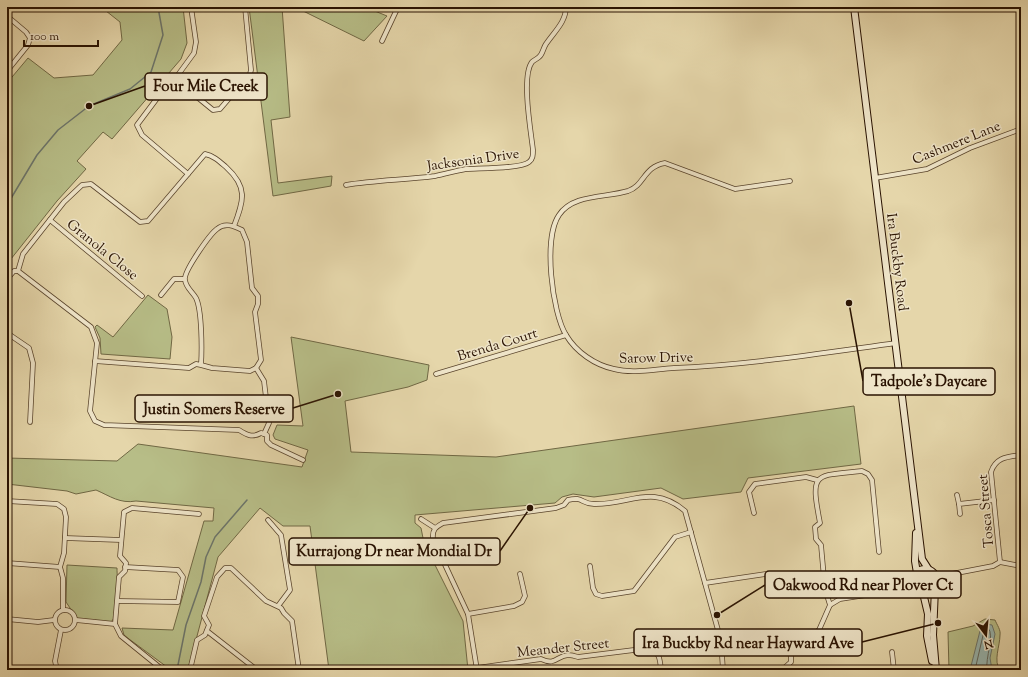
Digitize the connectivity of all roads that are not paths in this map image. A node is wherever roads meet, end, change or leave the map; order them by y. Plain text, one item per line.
1 (191, 7) edge
2 (245, 7) edge
3 (398, 7) edge
4 (566, 7) edge
5 (854, 7) edge
6 (7, 16) edge
7 (382, 41) dead end
8 (7, 71) edge
9 (175, 79) junction
10 (1021, 128) edge
11 (188, 174) junction
12 (875, 178) junction
13 (790, 181) dead end
14 (346, 185) dead end
15 (50, 220) junction
16 (234, 226) junction
17 (18, 271) junction
18 (7, 279) edge
19 (184, 279) junction
20 (162, 294) dead end
21 (142, 296) dead end
22 (7, 332) edge
23 (566, 335) junction
24 (896, 344) junction
25 (95, 361) junction
26 (201, 365) junction
27 (256, 368) junction
28 (436, 374) dead end
29 (30, 422) dead end
30 (264, 434) junction
31 (1021, 455) edge
32 (303, 460) dead end
33 (817, 480) junction
34 (958, 494) dead end
35 (994, 500) junction
36 (7, 501) edge
37 (959, 504) junction
38 (754, 513) dead end
39 (199, 514) dead end
40 (960, 514) dead end
41 (422, 519) dead end
42 (268, 520) dead end
43 (917, 521) junction
44 (435, 528) junction
45 (691, 532) junction
46 (65, 538) junction
47 (121, 540) junction
48 (879, 552) dead end
49 (1000, 562) junction
50 (7, 563) edge
51 (590, 566) dead end
52 (1021, 566) edge
53 (60, 567) junction
54 (125, 567) junction
55 (929, 570) junction
56 (917, 573) junction
57 (520, 574) dead end
58 (766, 574) dead end
59 (936, 577) junction
60 (705, 583) junction
61 (914, 584) junction
62 (935, 588) junction
63 (923, 593) junction
64 (118, 601) junction
65 (830, 605) junction
66 (278, 606) junction
67 (63, 610) junction
68 (468, 614) junction
69 (7, 619) edge
70 (54, 620) junction
71 (76, 620) junction
72 (115, 624) junction
73 (61, 630) junction
74 (207, 630) junction
75 (892, 652) dead end
76 (788, 665) junction
77 (477, 669) edge
78 (56, 670) edge
79 (162, 670) edge
80 (190, 670) edge
81 (257, 670) edge
82 (298, 670) edge
83 (661, 670) edge
84 (723, 670) edge
85 (770, 670) edge
86 (790, 670) edge
87 (894, 670) edge
88 (934, 670) edge

1 - 9 street
2 - 9 street
3 - 7 street
4 - 14 street, Jacksonia Drive
5 - 12 street, Ira Buckby Road
6 - 8 street
9 - 11 street
10 - 12 street, Cashmere Lane
11 - 15 street
11 - 16 street
12 - 24 street, Ira Buckby Road
13 - 23 street, Sarow Drive
15 - 17 street
15 - 21 street, Granola Close
16 - 19 street
16 - 27 street
17 - 18 street
17 - 25 street
19 - 20 street
19 - 26 street
22 - 29 street
23 - 24 street, Sarow Drive
23 - 28 street, Brenda Court
24 - 43 street, Ira Buckby Road
25 - 26 street
25 - 30 street
26 - 27 street
27 - 30 street
30 - 32 street
31 - 35 street, Tosca Street
33 - 38 street
33 - 48 street
33 - 65 street
34 - 37 street
35 - 37 street
35 - 49 street, Tosca Street
36 - 46 street
37 - 40 street
39 - 47 street
41 - 44 street
42 - 66 street
43 - 55 street, Ira Buckby Road
43 - 56 street, Ira Buckby Road
44 - 45 street
44 - 68 street
45 - 51 street
45 - 60 street
46 - 47 street
46 - 53 street
47 - 54 street
49 - 52 street
49 - 59 street
50 - 53 street
53 - 67 street
54 - 64 street
54 - 64 street
55 - 56 street
55 - 59 street
56 - 61 street
57 - 68 street
58 - 60 street
59 - 62 street
60 - 84 street
61 - 63 street
61 - 65 street
62 - 63 street
62 - 88 street
63 - 88 street
64 - 72 street
65 - 76 street
66 - 74 street
66 - 82 street
67 - 70 street
67 - 71 street
68 - 77 street
69 - 70 street
70 - 73 street
71 - 72 street
71 - 73 street
72 - 79 street
73 - 78 street
74 - 80 street
74 - 81 street
75 - 87 street
76 - 85 street
76 - 86 street
77 - 83 street, Meander Street

